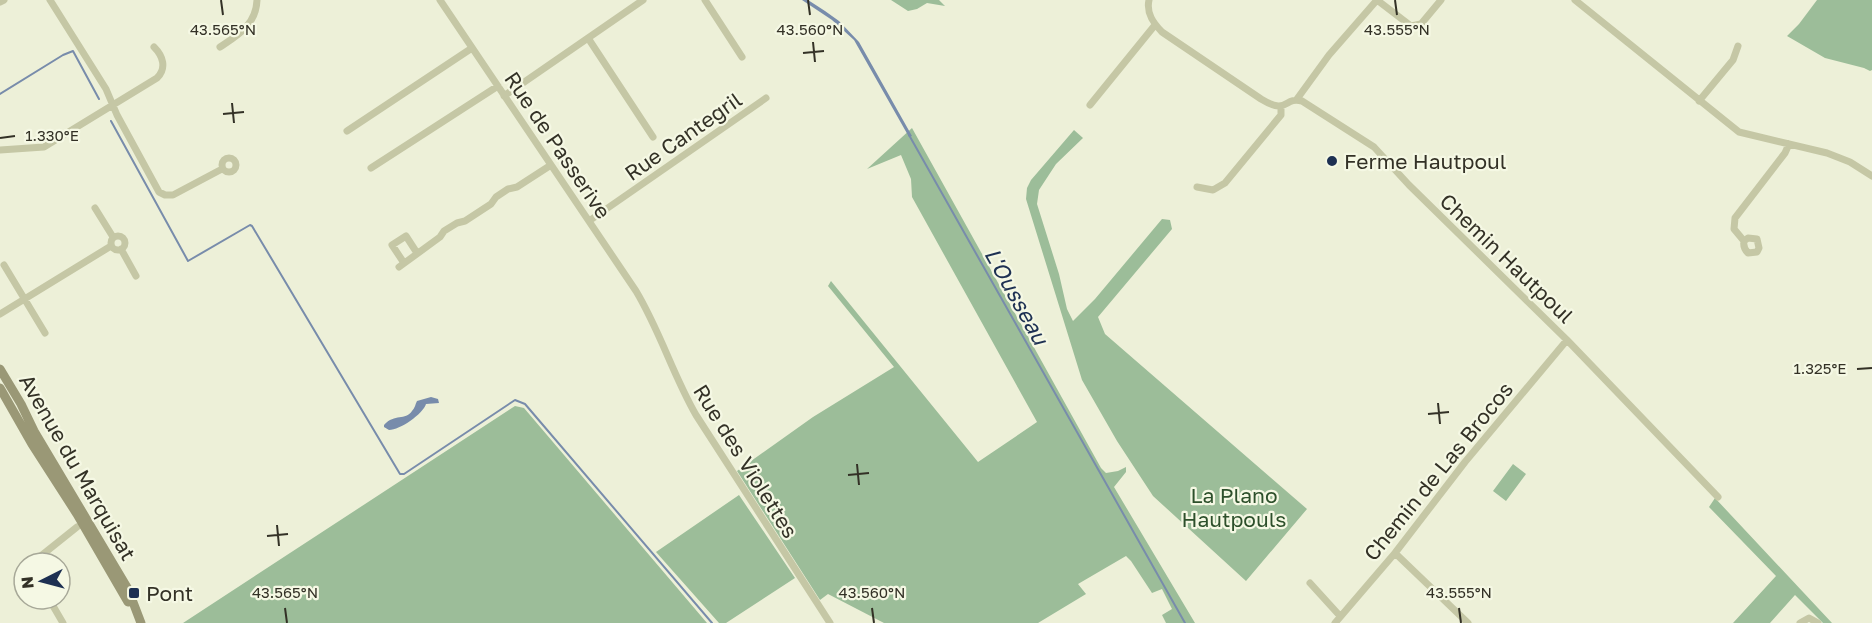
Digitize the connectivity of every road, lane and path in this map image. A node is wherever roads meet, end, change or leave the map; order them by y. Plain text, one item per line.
1 (50, 0) edge
2 (256, 0) edge
3 (440, 0) edge
4 (643, 0) edge
5 (705, 0) edge
6 (1149, 0) edge
7 (1377, 0) edge
8 (1441, 0) edge
9 (1575, 0) edge
10 (1155, 25) junction
11 (588, 38) junction
12 (1738, 46) dead end
13 (154, 47) dead end
14 (220, 47) dead end
15 (472, 48) junction
16 (742, 57) dead end
17 (498, 86) junction
18 (504, 96) junction
19 (766, 98) dead end
20 (1297, 99) junction
21 (1699, 101) junction
22 (113, 105) junction
23 (1090, 105) dead end
24 (1281, 107) junction
25 (347, 131) dead end
26 (653, 137) dead end
27 (1789, 144) junction
28 (0, 150) edge
29 (552, 165) junction
30 (371, 168) dead end
31 (222, 169) dead end
32 (1872, 176) edge
33 (1197, 187) dead end
34 (95, 208) dead end
35 (589, 221) junction
36 (113, 237) junction
37 (1744, 241) dead end
38 (111, 246) junction
39 (121, 249) junction
40 (417, 253) junction
41 (4, 265) dead end
42 (136, 276) dead end
43 (25, 299) junction
44 (647, 310) joint
45 (0, 314) edge
46 (45, 333) dead end
47 (1567, 340) junction
48 (0, 369) edge
49 (0, 388) edge
50 (1718, 497) dead end
51 (76, 527) dead end
52 (47, 551) edge
53 (1395, 553) junction
54 (1310, 583) dead end
55 (1340, 616) junction
56 (139, 620) edge
57 (830, 623) edge
58 (1335, 623) edge
59 (1468, 623) edge
60 (1800, 623) edge
61 (1818, 623) edge

1 - 22 street
2 - 14 street
3 - 15 street, Rue de Passerive
4 - 11 street
5 - 16 street
6 - 10 street
7 - 8 street
7 - 20 street
9 - 21 street
10 - 23 street
10 - 24 street
11 - 18 street
11 - 26 street
12 - 21 street
13 - 22 street
15 - 17 street, Rue de Passerive
15 - 25 street
17 - 18 street, Rue de Passerive
17 - 30 street
18 - 29 street, Rue de Passerive
19 - 35 street, Rue Cantegril
20 - 24 street
20 - 47 street, Chemin Hautpoul
21 - 27 street
22 - 28 street
22 - 31 street
24 - 33 street
27 - 32 street
27 - 37 street
29 - 35 street, Rue de Passerive
29 - 40 street
34 - 36 street
35 - 44 street, Rue de Passerive
36 - 38 street
36 - 39 street
38 - 39 street
38 - 43 street
39 - 42 street
40 - 40 street
41 - 43 street
43 - 45 street
43 - 46 street
44 - 57 street, Rue des Violettes
47 - 50 street, Chemin Hautpoul
47 - 53 street, Chemin de Las Brocos
48 - 56 main road, Avenue du Marquisat
49 - 56 main road, Avenue du Marquisat
51 - 52 street
53 - 55 street, Chemin de Las Brocos
53 - 59 street
54 - 55 street
55 - 58 street, Chemin de Las Brocos
60 - 61 street

